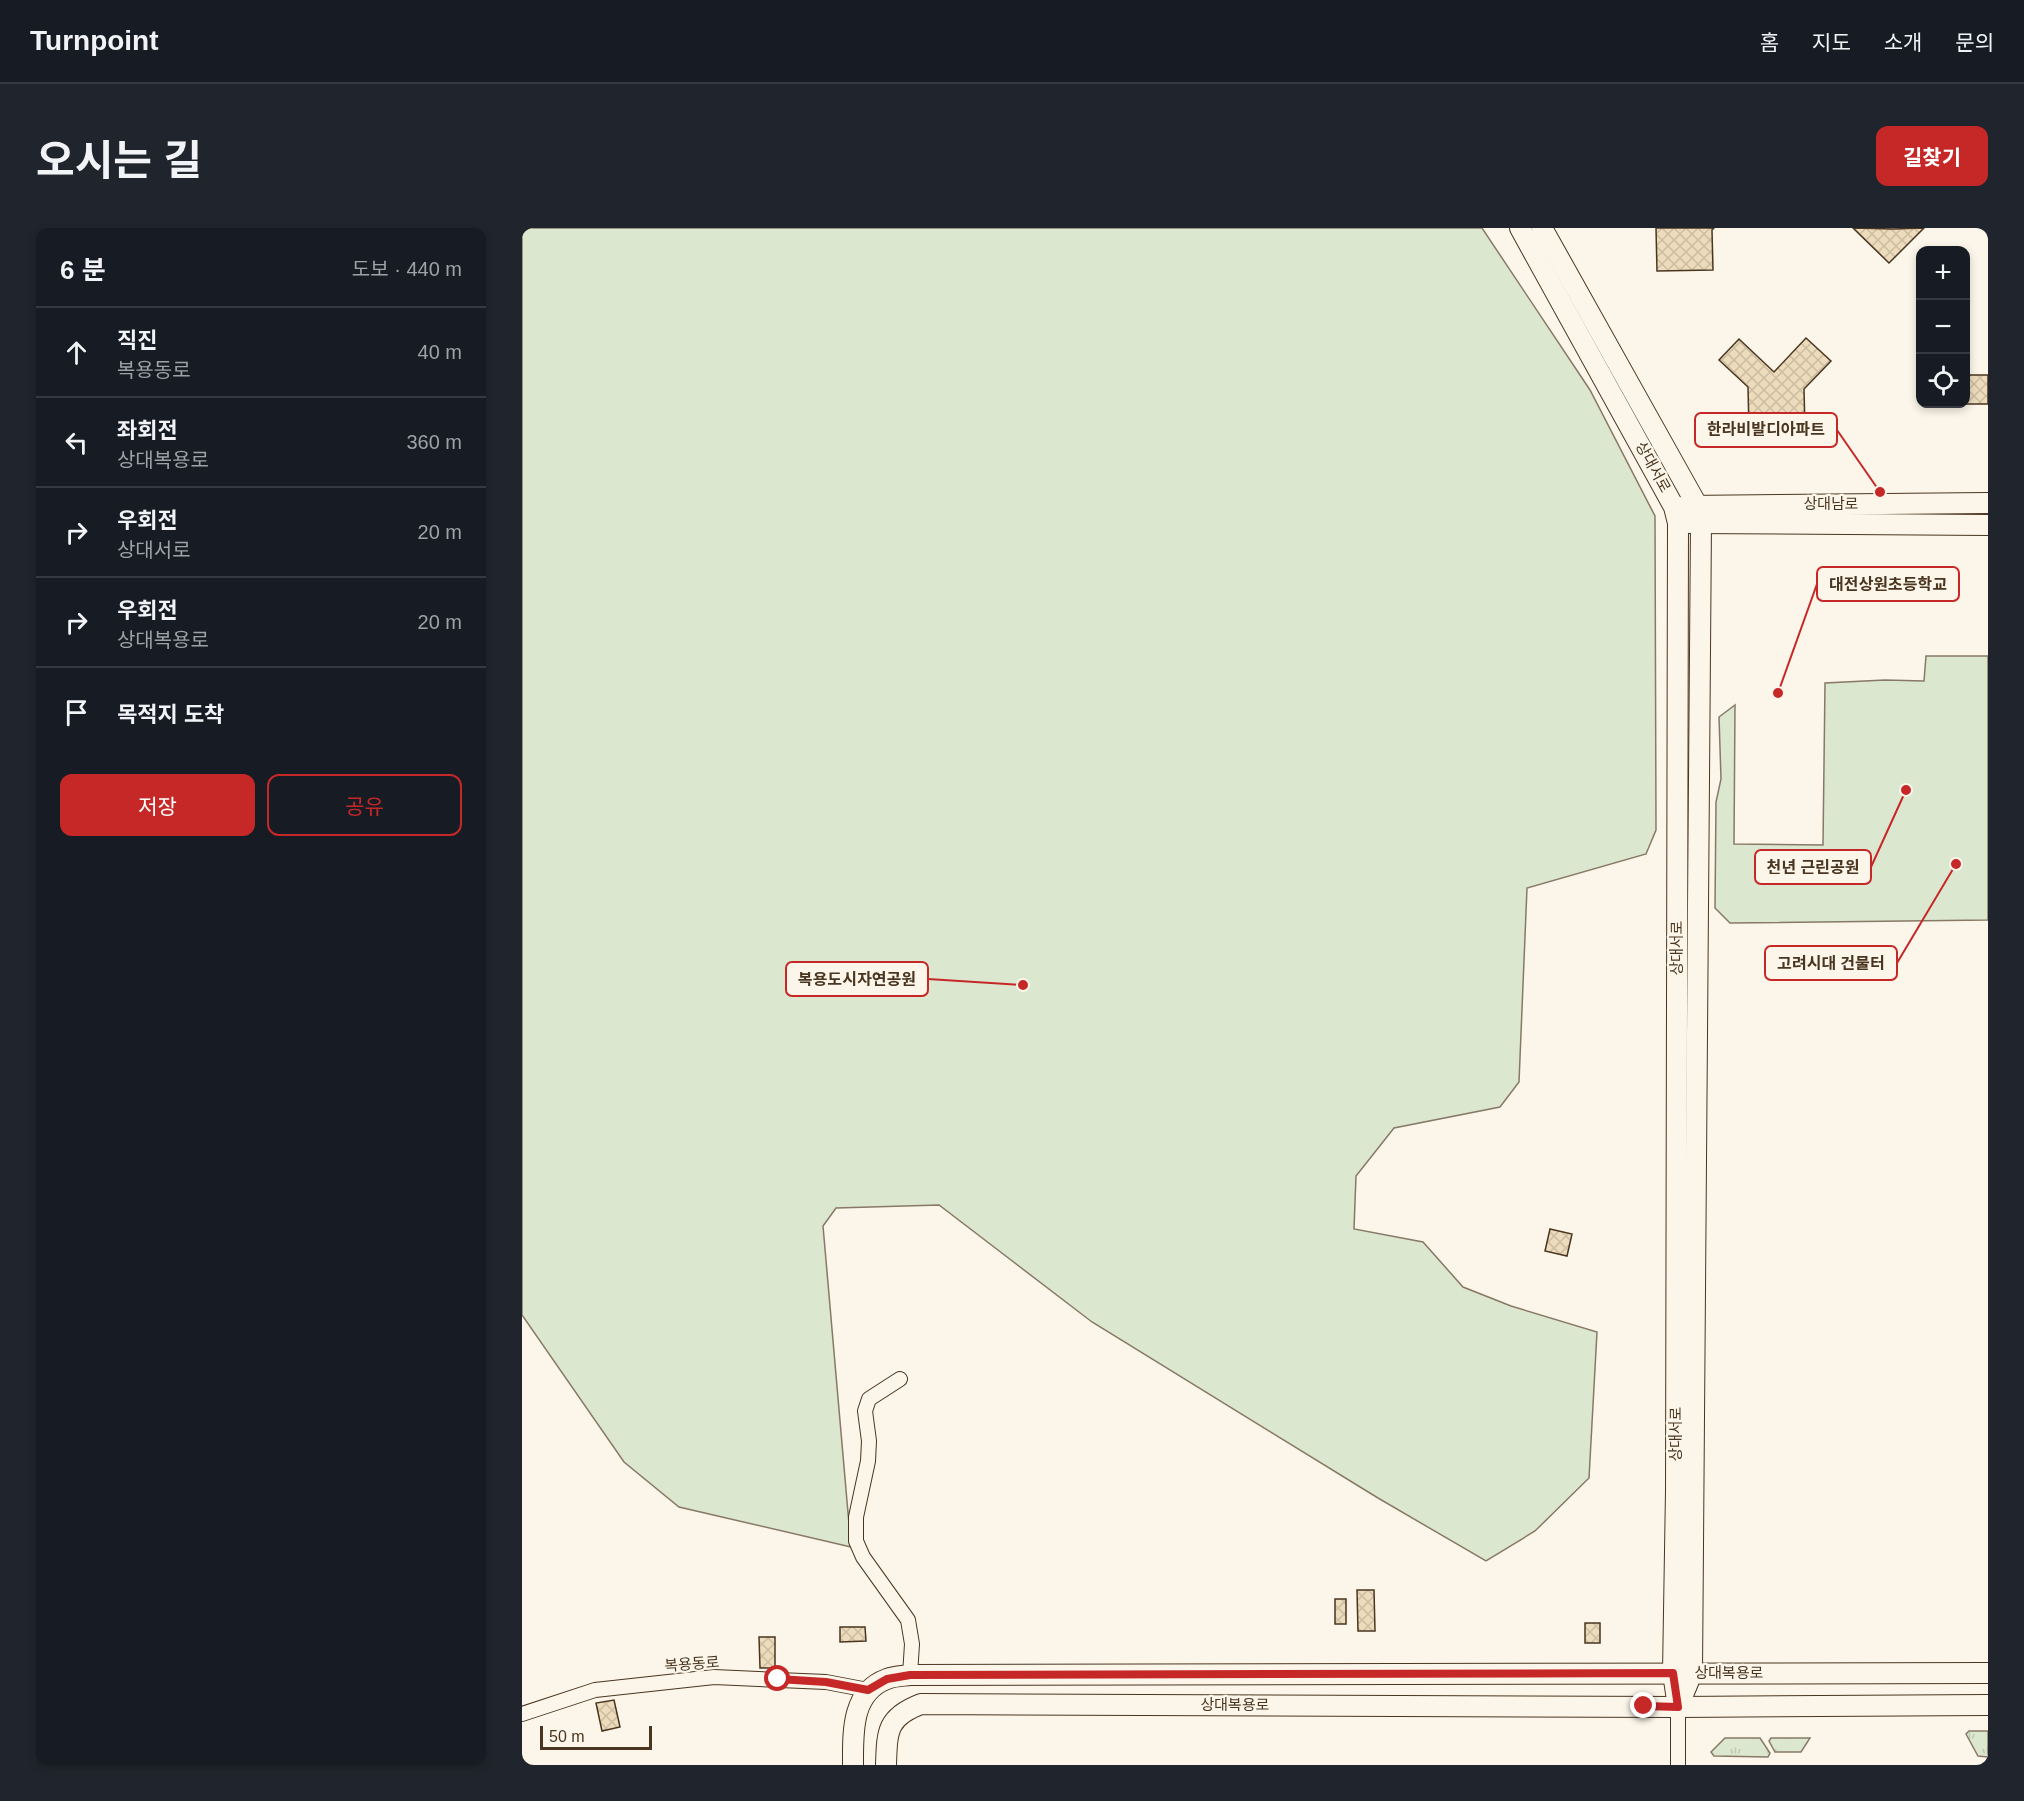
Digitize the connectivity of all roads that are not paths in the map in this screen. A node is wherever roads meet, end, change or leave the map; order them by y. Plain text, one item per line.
1 (1520, 228) edge
2 (1542, 228) edge
3 (1988, 503) edge
4 (1699, 514) junction
5 (1676, 515) junction
6 (1988, 525) edge
7 (900, 1379) dead end
8 (1682, 1673) junction
9 (1988, 1673) edge
10 (910, 1675) junction
11 (868, 1690) junction
12 (1988, 1705) edge
13 (1678, 1707) junction
14 (522, 1714) edge
15 (854, 1765) edge
16 (886, 1765) edge
17 (1678, 1765) edge

1 - 5 street, 상대서로
2 - 4 street, 상대서로
3 - 4 street, 상대남로
4 - 5 street, 상대남로
4 - 6 street, 상대남로
4 - 8 street, 상대서로
5 - 8 street, 상대서로
7 - 10 street
8 - 9 street, 상대복용로
8 - 10 street, 상대복용로
8 - 13 street
10 - 11 street, 상대복용로
11 - 14 street, 복용동로
11 - 15 street
12 - 13 street, 상대복용로
13 - 16 street, 상대복용로
13 - 17 street

